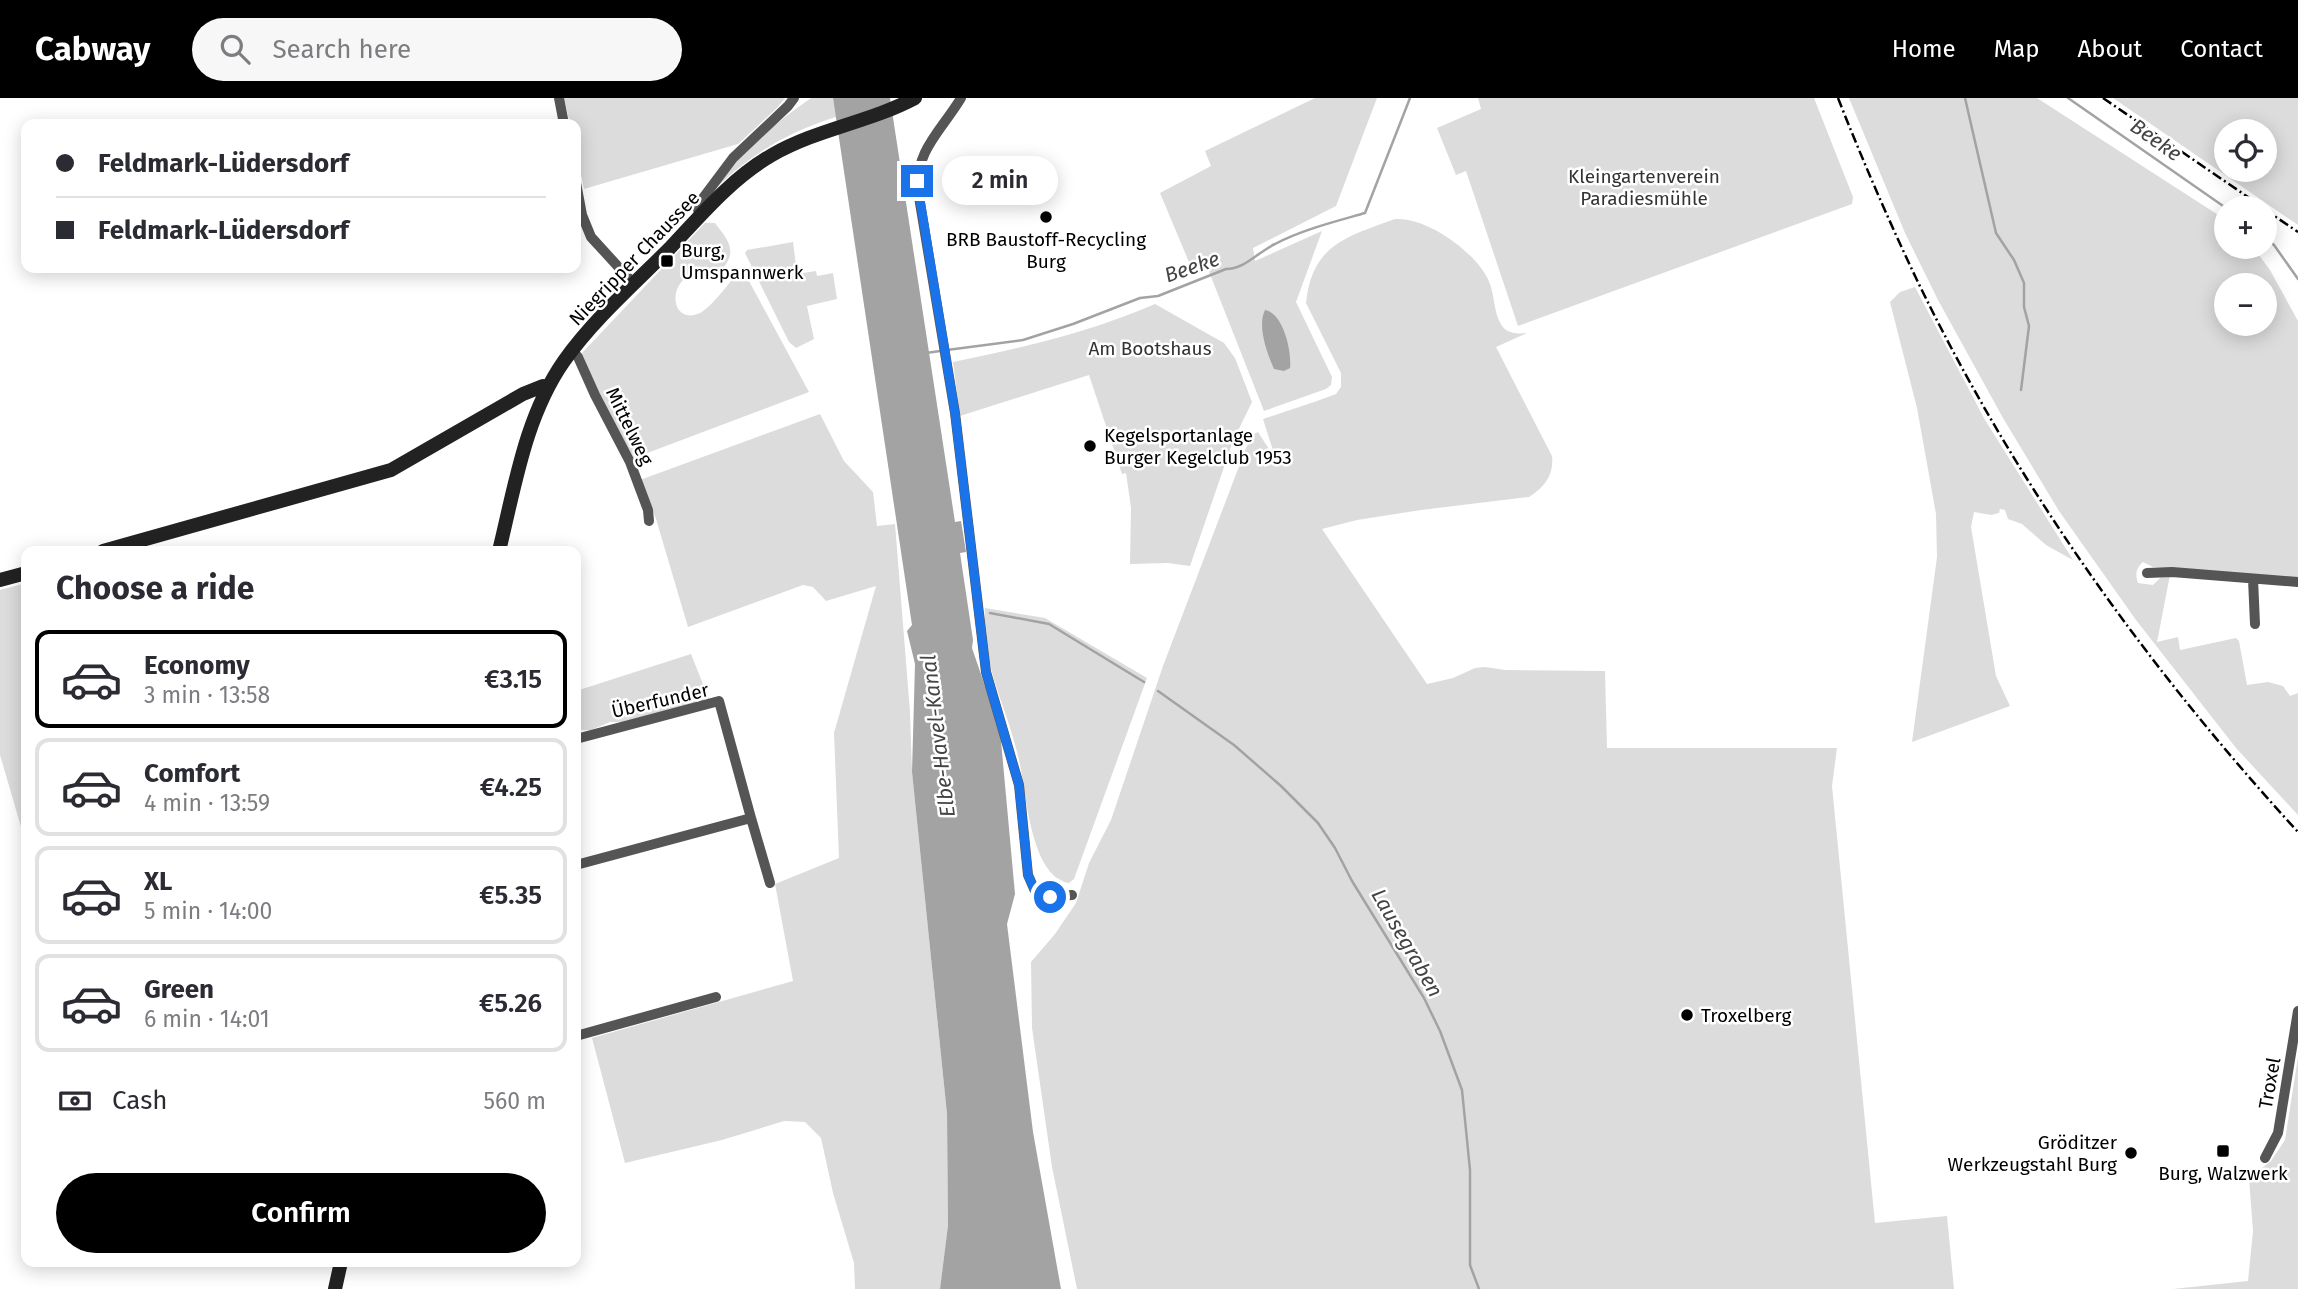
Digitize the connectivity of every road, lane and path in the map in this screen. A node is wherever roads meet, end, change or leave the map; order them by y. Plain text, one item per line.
1 (559, 98) edge
2 (793, 98) edge
3 (915, 98) edge
4 (961, 98) edge
5 (563, 119) edge
6 (581, 210) edge
7 (700, 217) junction
8 (634, 285) junction
9 (572, 350) junction
10 (548, 387) junction
11 (649, 521) dead end
12 (121, 546) edge
13 (500, 546) edge
14 (2147, 573) dead end
15 (21, 574) edge
16 (2253, 579) junction
17 (0, 580) edge
18 (2298, 582) edge
19 (2255, 624) dead end
20 (581, 738) edge
21 (751, 818) junction
22 (581, 864) edge
23 (770, 883) dead end
24 (1072, 895) dead end
25 (716, 997) dead end
26 (2298, 1011) edge
27 (581, 1035) edge
28 (2265, 1158) dead end
29 (340, 1267) edge
30 (335, 1289) edge

1 - 5 street
2 - 7 street
3 - 7 main road, Niegripper Chaussee
4 - 24 street
6 - 8 street
7 - 8 main road, Niegripper Chaussee
8 - 9 main road, Niegripper Chaussee
9 - 10 main road, Niegripper Chaussee
9 - 11 street, Mittelweg
10 - 12 main road
10 - 13 main road, Niegripper Chaussee
14 - 16 street
15 - 17 main road
16 - 18 street
16 - 19 street
20 - 21 street, Überfunder
21 - 22 street
21 - 23 street, Überfunder
25 - 27 street
26 - 28 street, Troxel
29 - 30 main road

